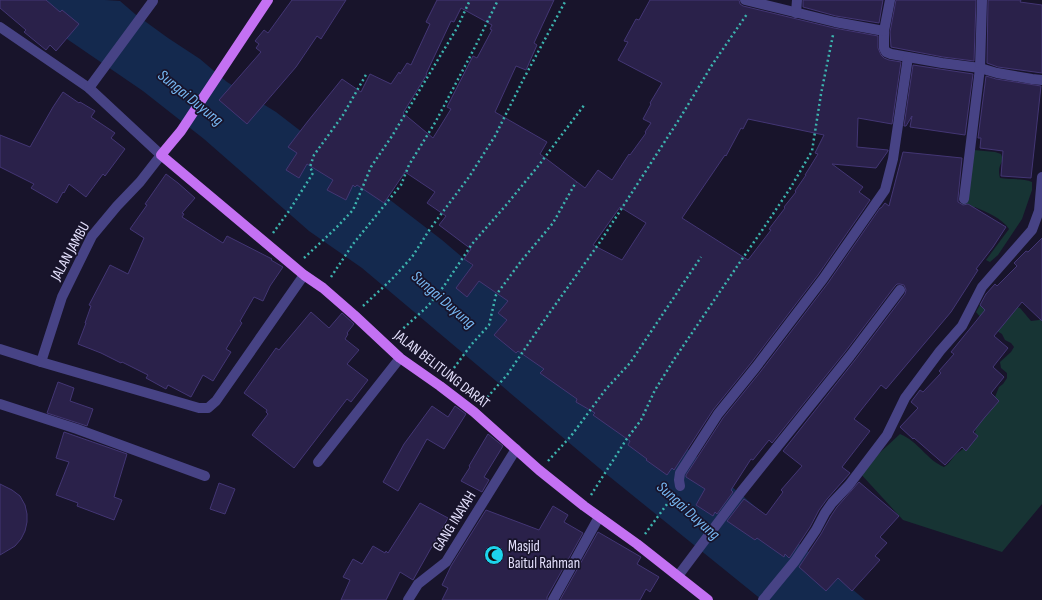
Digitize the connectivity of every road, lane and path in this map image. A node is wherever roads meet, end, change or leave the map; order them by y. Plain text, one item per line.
1 (268, 0) edge
2 (470, 0) edge
3 (498, 0) edge
4 (566, 0) edge
5 (745, 0) edge
6 (798, 0) edge
7 (890, 0) edge
8 (982, 0) edge
9 (153, 1) dead end
10 (756, 2) junction
11 (796, 13) junction
12 (835, 22) junction
13 (0, 27) edge
14 (884, 31) junction
15 (908, 57) junction
16 (980, 68) junction
17 (367, 73) dead end
18 (1042, 80) edge
19 (89, 88) junction
20 (585, 104) dead end
21 (161, 155) junction
22 (1042, 177) edge
23 (576, 182) dead end
24 (964, 199) dead end
25 (266, 243) junction
26 (701, 257) dead end
27 (295, 267) junction
28 (304, 275) junction
29 (323, 288) junction
30 (900, 290) dead end
31 (354, 315) junction
32 (386, 345) junction
33 (0, 349) edge
34 (400, 358) junction
35 (40, 362) junction
36 (440, 386) junction
37 (0, 404) edge
38 (474, 412) junction
39 (516, 449) junction
40 (318, 462) dead end
41 (539, 470) junction
42 (205, 476) dead end
43 (680, 486) joint
44 (584, 506) junction
45 (599, 517) junction
46 (637, 544) junction
47 (678, 576) junction
48 (408, 600) edge
49 (553, 600) edge
50 (708, 600) edge
51 (763, 600) edge

1 - 21 main road, JALAN JAMBU
2 - 27 path
3 - 29 path
4 - 31 path
5 - 10 street
6 - 11 street
7 - 14 street
8 - 16 street
9 - 19 street
10 - 11 street
10 - 38 path
11 - 12 street
12 - 14 street
12 - 44 path
13 - 19 street
14 - 15 street
15 - 16 street
15 - 43 street
16 - 18 street
16 - 24 street
17 - 25 path
19 - 21 street
20 - 32 path
21 - 25 main road, JALAN BELITUNG DARAT
21 - 35 street, JALAN JAMBU
22 - 51 street
23 - 36 path
25 - 27 main road, JALAN BELITUNG DARAT
26 - 41 path
27 - 28 main road, JALAN BELITUNG DARAT
28 - 29 main road, JALAN BELITUNG DARAT
28 - 35 street
29 - 31 main road, JALAN BELITUNG DARAT
30 - 47 street
31 - 32 main road, JALAN BELITUNG DARAT
32 - 34 main road, JALAN BELITUNG DARAT
33 - 35 street
34 - 36 main road, JALAN BELITUNG DARAT
34 - 40 street
36 - 38 main road, JALAN BELITUNG DARAT
37 - 42 street
38 - 39 main road, JALAN BELITUNG DARAT
39 - 41 main road, JALAN BELITUNG DARAT
39 - 48 street, GANG INAYAH
41 - 44 main road, JALAN BELITUNG DARAT
43 - 46 path
44 - 45 main road, JALAN BELITUNG DARAT
45 - 46 main road, JALAN BELITUNG DARAT
45 - 49 street
46 - 47 main road, JALAN BELITUNG DARAT
47 - 50 main road, JALAN BELITUNG DARAT

